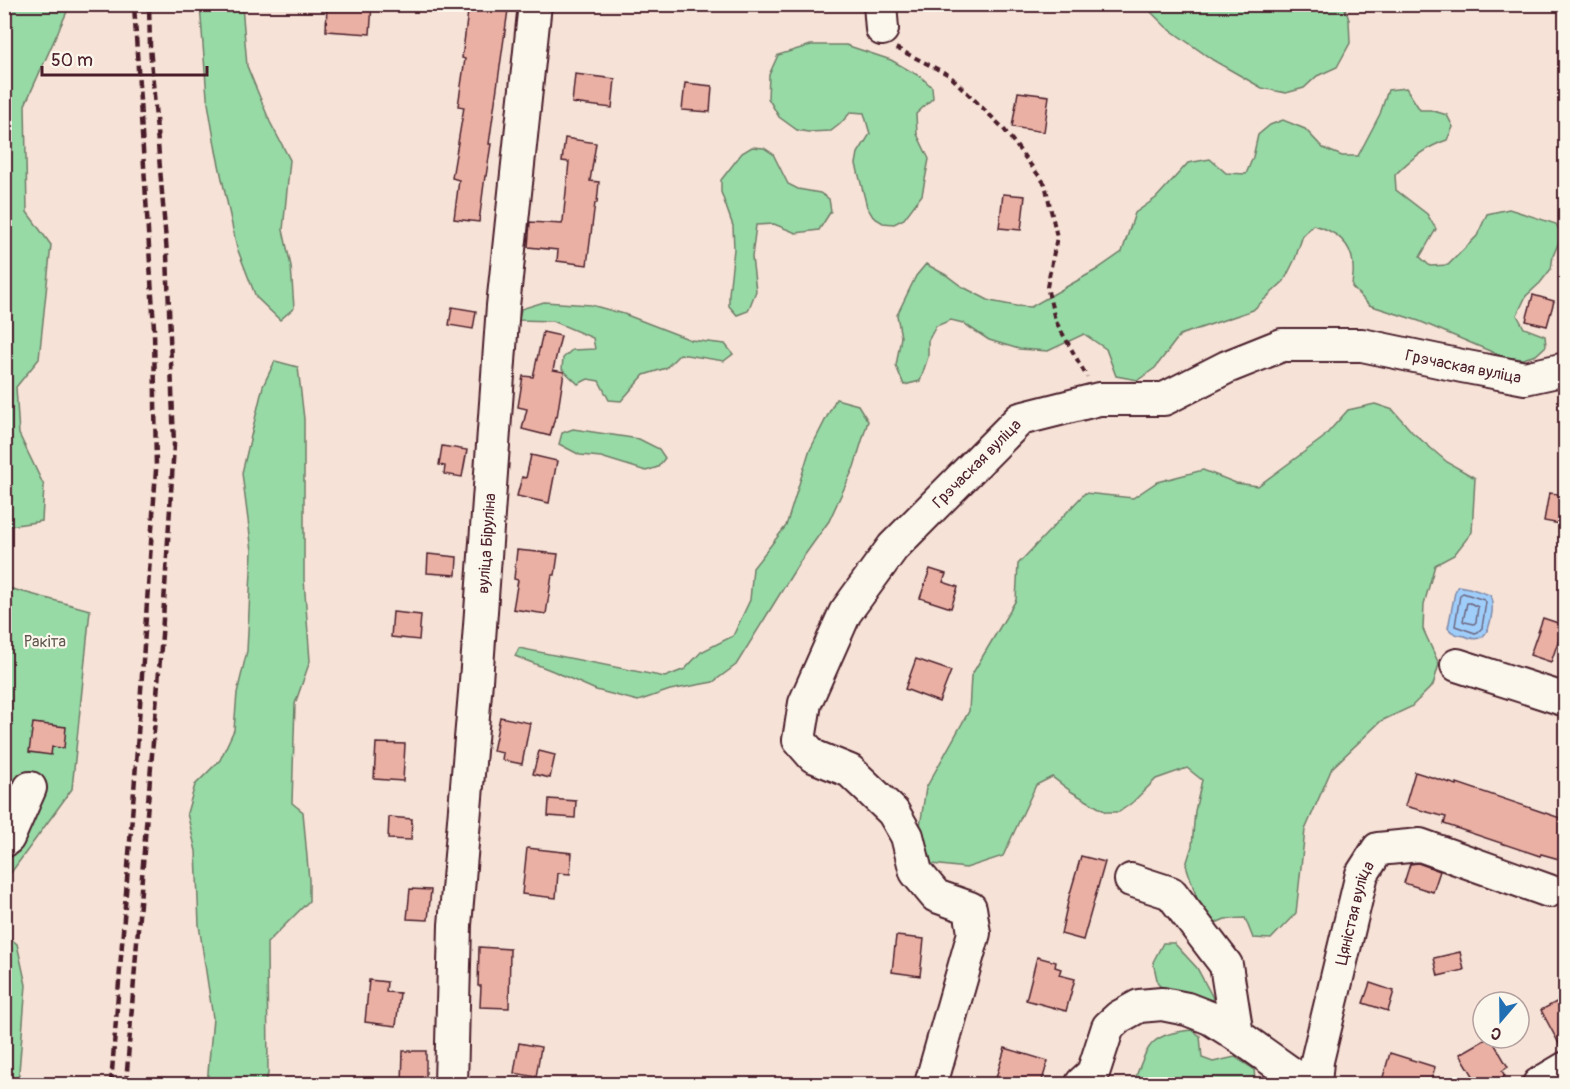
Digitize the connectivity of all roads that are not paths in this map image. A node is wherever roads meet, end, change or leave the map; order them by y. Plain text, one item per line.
1 (534, 4) edge
2 (1566, 369) edge
3 (1566, 388) edge
4 (1566, 398) edge
5 (1457, 665) dead end
6 (1566, 700) edge
7 (30, 788) dead end
8 (4, 841) edge
9 (1131, 880) dead end
10 (1550, 891) dead end
11 (1237, 1035) junction
12 (1566, 1068) edge
13 (1082, 1083) dead end
14 (451, 1084) edge
15 (931, 1084) edge
16 (1306, 1084) edge
17 (1315, 1084) edge
18 (1539, 1084) edge

1 - 14 street, вуліца Біруліна
2 - 15 street, Грэчаская вуліца
3 - 4 street
5 - 6 street
7 - 8 street
9 - 11 street
10 - 17 street, Цяністая вуліца
11 - 13 street
11 - 16 street
12 - 18 street

